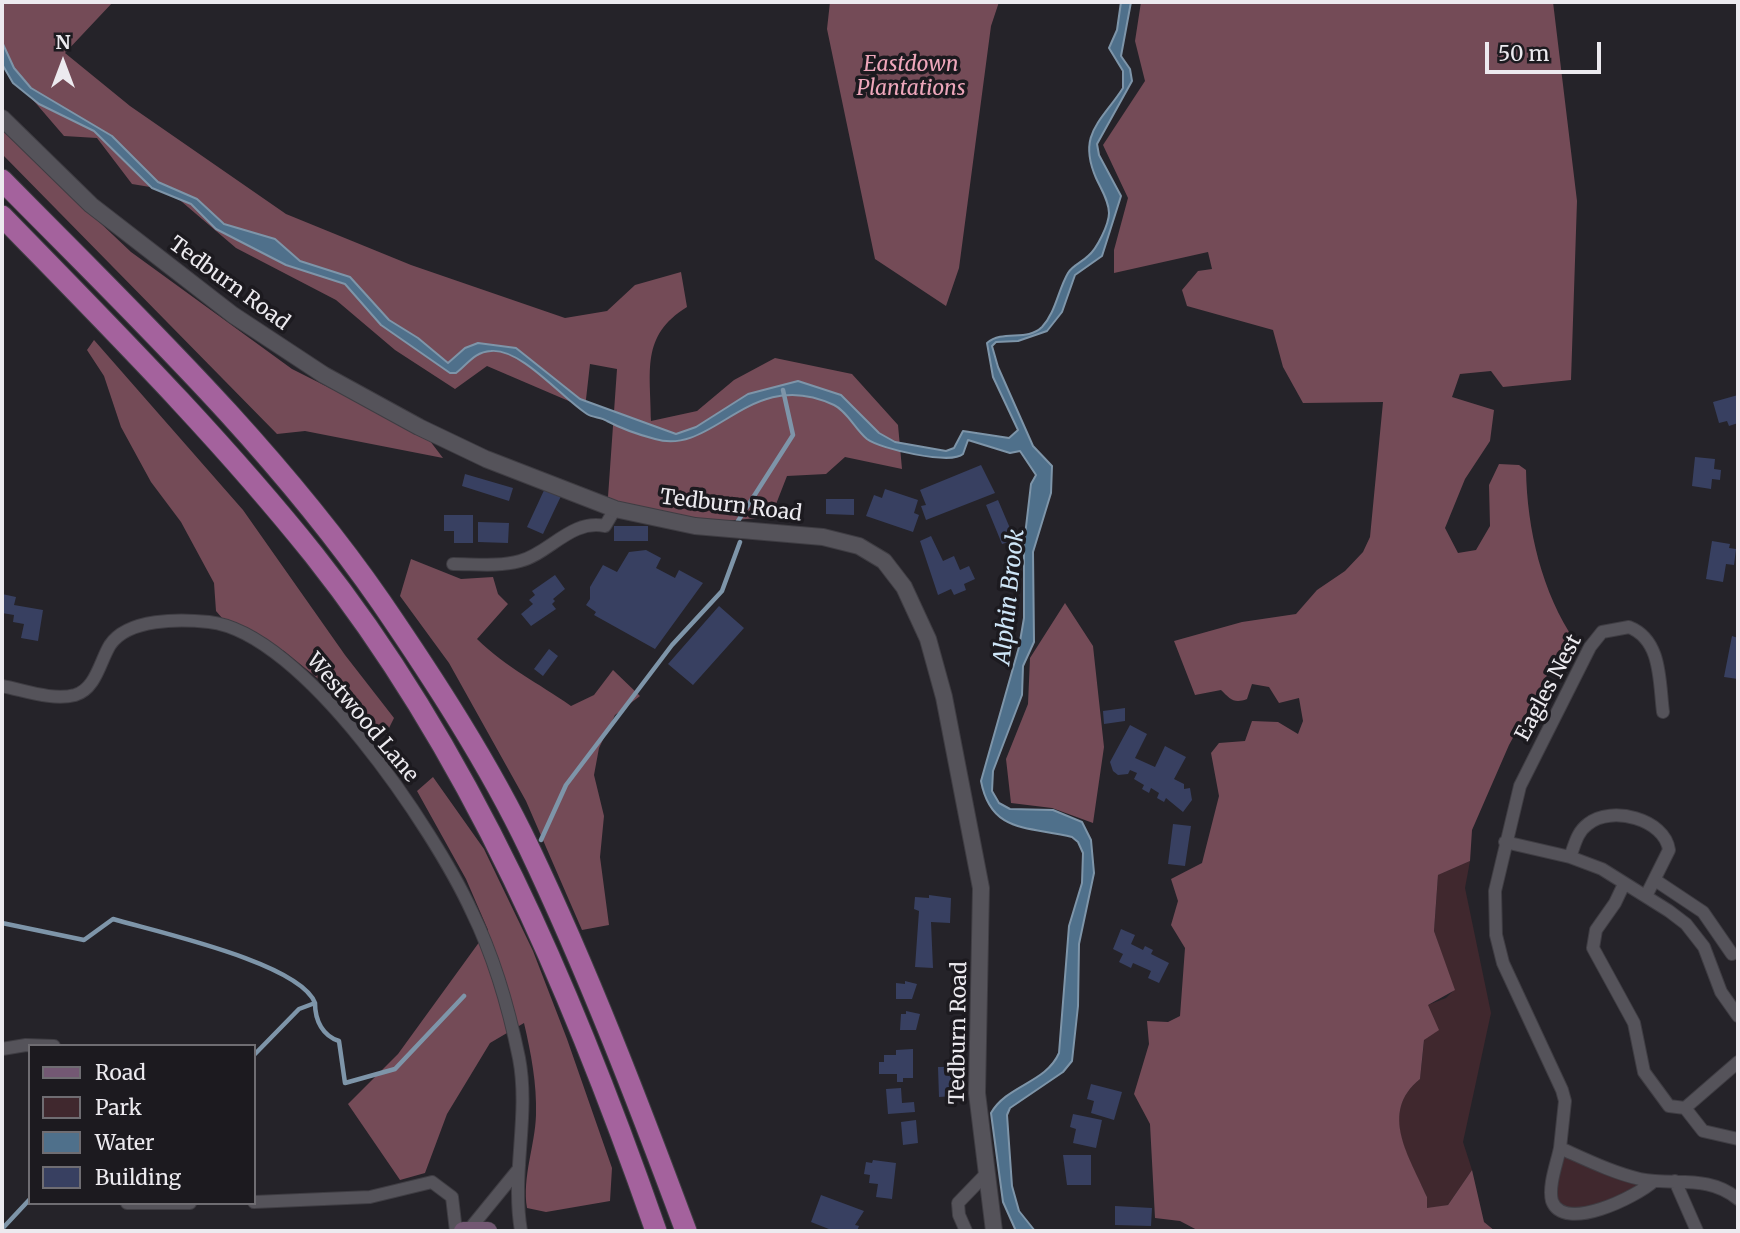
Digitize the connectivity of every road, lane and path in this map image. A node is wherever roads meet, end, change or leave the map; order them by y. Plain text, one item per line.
1 (2, 118) edge
2 (2, 180) edge
3 (2, 216) edge
4 (615, 509) junction
5 (453, 564) dead end
6 (2, 686) edge
7 (1662, 712) dead end
8 (1505, 842) junction
9 (1570, 857) junction
10 (1655, 880) junction
11 (1625, 884) junction
12 (1647, 894) junction
13 (1732, 954) dead end
14 (1738, 1016) edge
15 (28, 1045) edge
16 (2, 1049) edge
17 (1738, 1062) edge
18 (1685, 1108) junction
19 (1738, 1139) edge
20 (1559, 1147) junction
21 (517, 1170) junction
22 (986, 1174) junction
23 (1654, 1181) junction
24 (1675, 1181) junction
25 (1738, 1199) edge
26 (256, 1202) edge
27 (656, 1230) edge
28 (456, 1231) edge
29 (466, 1231) edge
30 (488, 1231) edge
31 (521, 1231) edge
32 (685, 1231) edge
33 (966, 1231) edge
34 (994, 1231) edge
35 (1697, 1231) edge

1 - 4 street, Tedburn Road
2 - 32 highway
3 - 27 highway
4 - 5 street
4 - 22 street, Tedburn Road
6 - 21 street, Westwood Lane
7 - 8 street, Eagles Nest
8 - 9 street
8 - 20 street
9 - 10 street
9 - 11 street
10 - 12 street
10 - 13 street
11 - 12 street
11 - 18 street
12 - 14 street
15 - 16 street
17 - 18 street
18 - 19 street
20 - 23 street
20 - 23 street
21 - 29 street
21 - 31 street, Westwood Lane
22 - 33 street
22 - 34 street, Tedburn Road
23 - 24 street
24 - 25 street
24 - 35 street
26 - 28 street
29 - 30 main road

